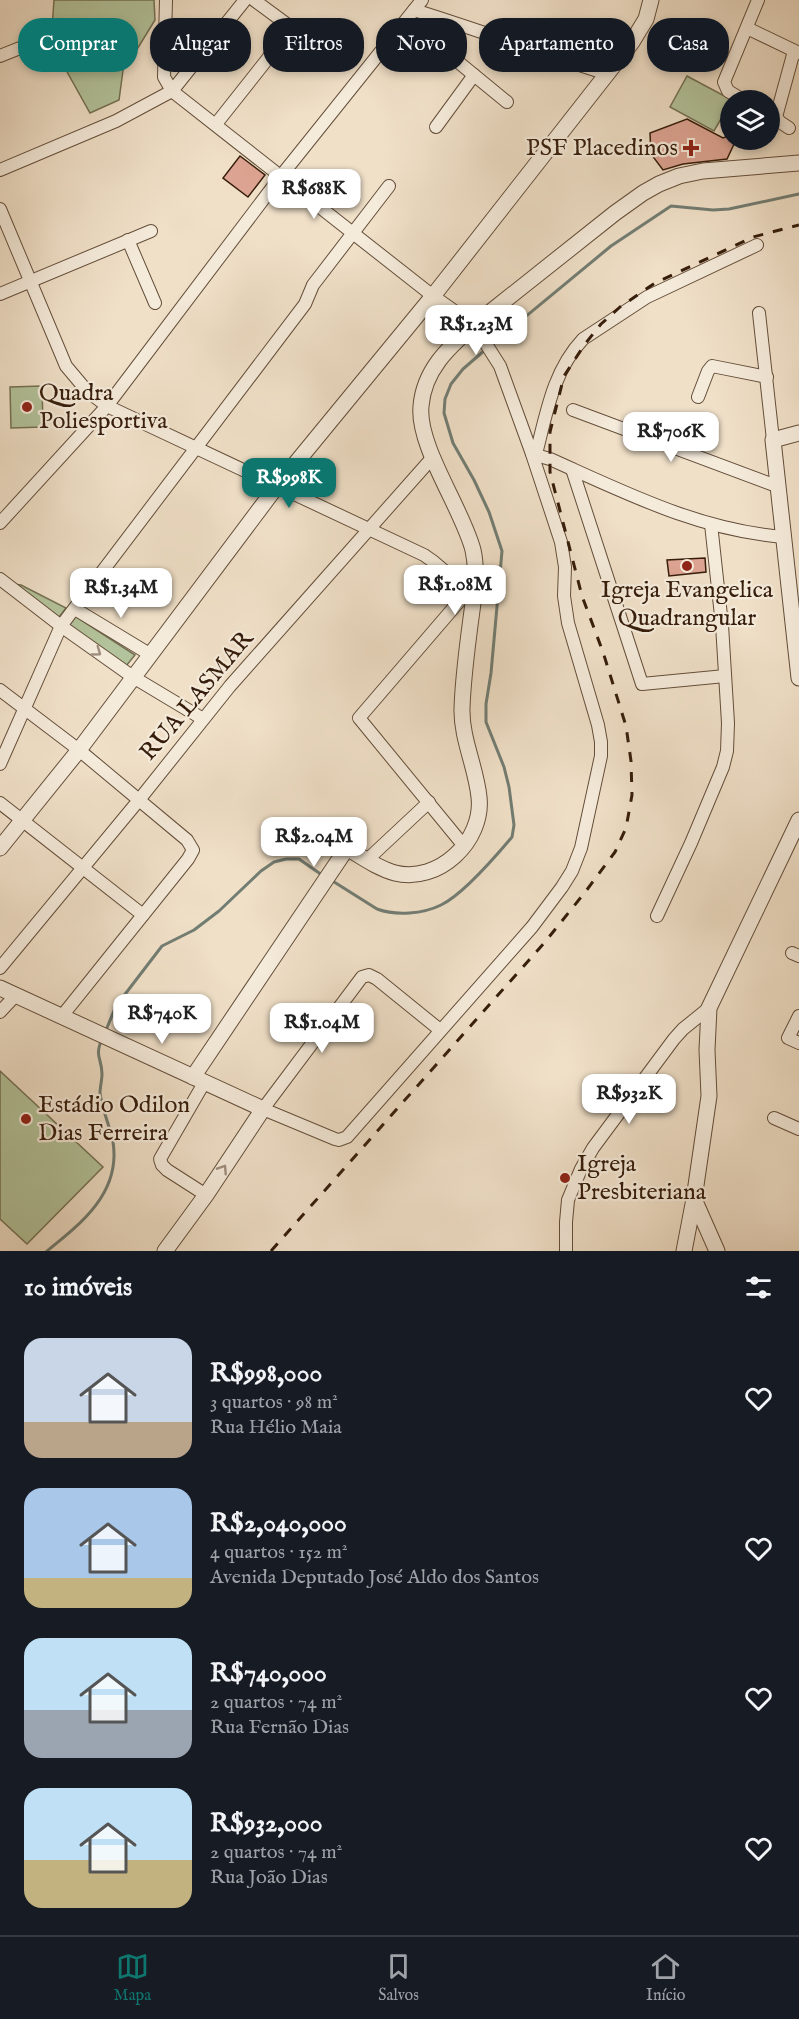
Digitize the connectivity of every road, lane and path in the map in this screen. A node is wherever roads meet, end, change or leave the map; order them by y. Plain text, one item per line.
1 (166, 0) edge
2 (245, 0) edge
3 (254, 0) edge
4 (759, 0) edge
5 (648, 1) edge
6 (414, 10) edge
7 (747, 28) junction
8 (18, 49) edge
9 (796, 52) edge
10 (0, 56) edge
11 (608, 74) junction
12 (474, 75) junction
13 (727, 90) edge
14 (172, 91) junction
15 (507, 102) dead end
16 (216, 124) junction
17 (436, 127) dead end
18 (789, 128) dead end
19 (799, 163) edge
20 (0, 170) edge
21 (281, 176) junction
22 (388, 186) dead end
23 (0, 209) edge
24 (151, 231) dead end
25 (353, 231) junction
26 (128, 240) junction
27 (757, 245) dead end
28 (31, 281) junction
29 (0, 294) edge
30 (433, 296) junction
31 (155, 303) dead end
32 (759, 313) dead end
33 (476, 328) junction
34 (767, 377) junction
35 (698, 397) dead end
36 (107, 406) junction
37 (573, 410) dead end
38 (799, 434) edge
39 (773, 440) junction
40 (194, 448) junction
41 (532, 454) junction
42 (433, 457) junction
43 (572, 469) junction
44 (277, 486) junction
45 (779, 487) junction
46 (0, 523) edge
47 (711, 524) junction
48 (370, 530) junction
49 (785, 537) junction
50 (0, 579) edge
51 (471, 592) junction
52 (75, 609) junction
53 (61, 626) junction
54 (151, 656) junction
55 (725, 676) junction
56 (133, 677) junction
57 (799, 678) edge
58 (0, 690) edge
59 (24, 709) junction
60 (203, 719) junction
61 (79, 750) junction
62 (0, 764) edge
63 (139, 800) junction
64 (429, 802) junction
65 (0, 803) edge
66 (23, 819) junction
67 (312, 825) dead end
68 (797, 829) edge
69 (464, 846) junction
70 (346, 848) junction
71 (0, 849) edge
72 (367, 860) junction
73 (82, 869) junction
74 (143, 915) junction
75 (657, 916) dead end
76 (0, 968) edge
77 (0, 988) edge
78 (15, 996) junction
79 (709, 1008) junction
80 (0, 1012) edge
81 (62, 1016) junction
82 (799, 1016) edge
83 (440, 1030) junction
84 (794, 1040) edge
85 (199, 1080) junction
86 (263, 1109) junction
87 (774, 1118) dead end
88 (799, 1129) edge
89 (206, 1195) junction
90 (694, 1199) junction
91 (165, 1251) edge
92 (566, 1251) edge
93 (684, 1251) edge
94 (717, 1251) edge

1 - 14 street
2 - 14 street
3 - 16 street
4 - 7 street
5 - 11 street
6 - 11 street
6 - 12 street
6 - 21 street
7 - 9 street
7 - 13 street
8 - 10 street
9 - 18 street
11 - 30 street
12 - 15 street
12 - 17 street
14 - 16 street
14 - 20 street
16 - 21 street
19 - 33 street
21 - 25 street
21 - 36 street
22 - 25 street
23 - 28 street
24 - 26 street
25 - 30 street
25 - 40 street
26 - 28 street
26 - 31 street
27 - 41 street
28 - 29 street
28 - 36 street
30 - 33 street
30 - 44 street
32 - 34 street
33 - 41 street
33 - 42 street
34 - 35 street
34 - 39 street
36 - 40 street
36 - 46 street
37 - 45 street
38 - 39 street
39 - 45 street
40 - 44 street
40 - 52 street
41 - 43 street
41 - 83 street
42 - 48 street, RUA LASMAR
42 - 51 street
43 - 47 street
43 - 55 street
44 - 48 street
44 - 54 street
45 - 49 street
47 - 49 street
47 - 55 street
48 - 51 street
48 - 60 street, RUA LASMAR
49 - 57 street
50 - 53 street
51 - 64 street
51 - 69 street
52 - 53 street
52 - 54 street
53 -> 56 street
53 - 59 street
54 - 56 street
55 - 75 street
56 - 60 street
56 - 61 street
58 - 59 street
59 - 61 street
59 - 62 street
60 - 63 street, RUA LASMAR
61 - 63 street
61 - 66 street
63 - 73 street, RUA LASMAR
63 - 74 street
64 - 69 street
64 - 72 street
65 - 66 street
66 - 71 street
66 - 73 street
67 - 70 path
68 - 79 street
69 - 72 street
70 - 72 street
70 - 85 street
73 - 74 street
73 - 76 street, RUA LASMAR
74 - 81 street
77 - 78 street
78 - 80 street
78 - 81 street
79 - 90 street
79 - 92 street
81 - 85 street
82 - 84 street
83 - 86 street
83 - 86 street
85 - 86 street
85 - 89 street
89 -> 86 street
87 - 88 street
89 - 91 street
90 - 93 street
90 - 94 street

